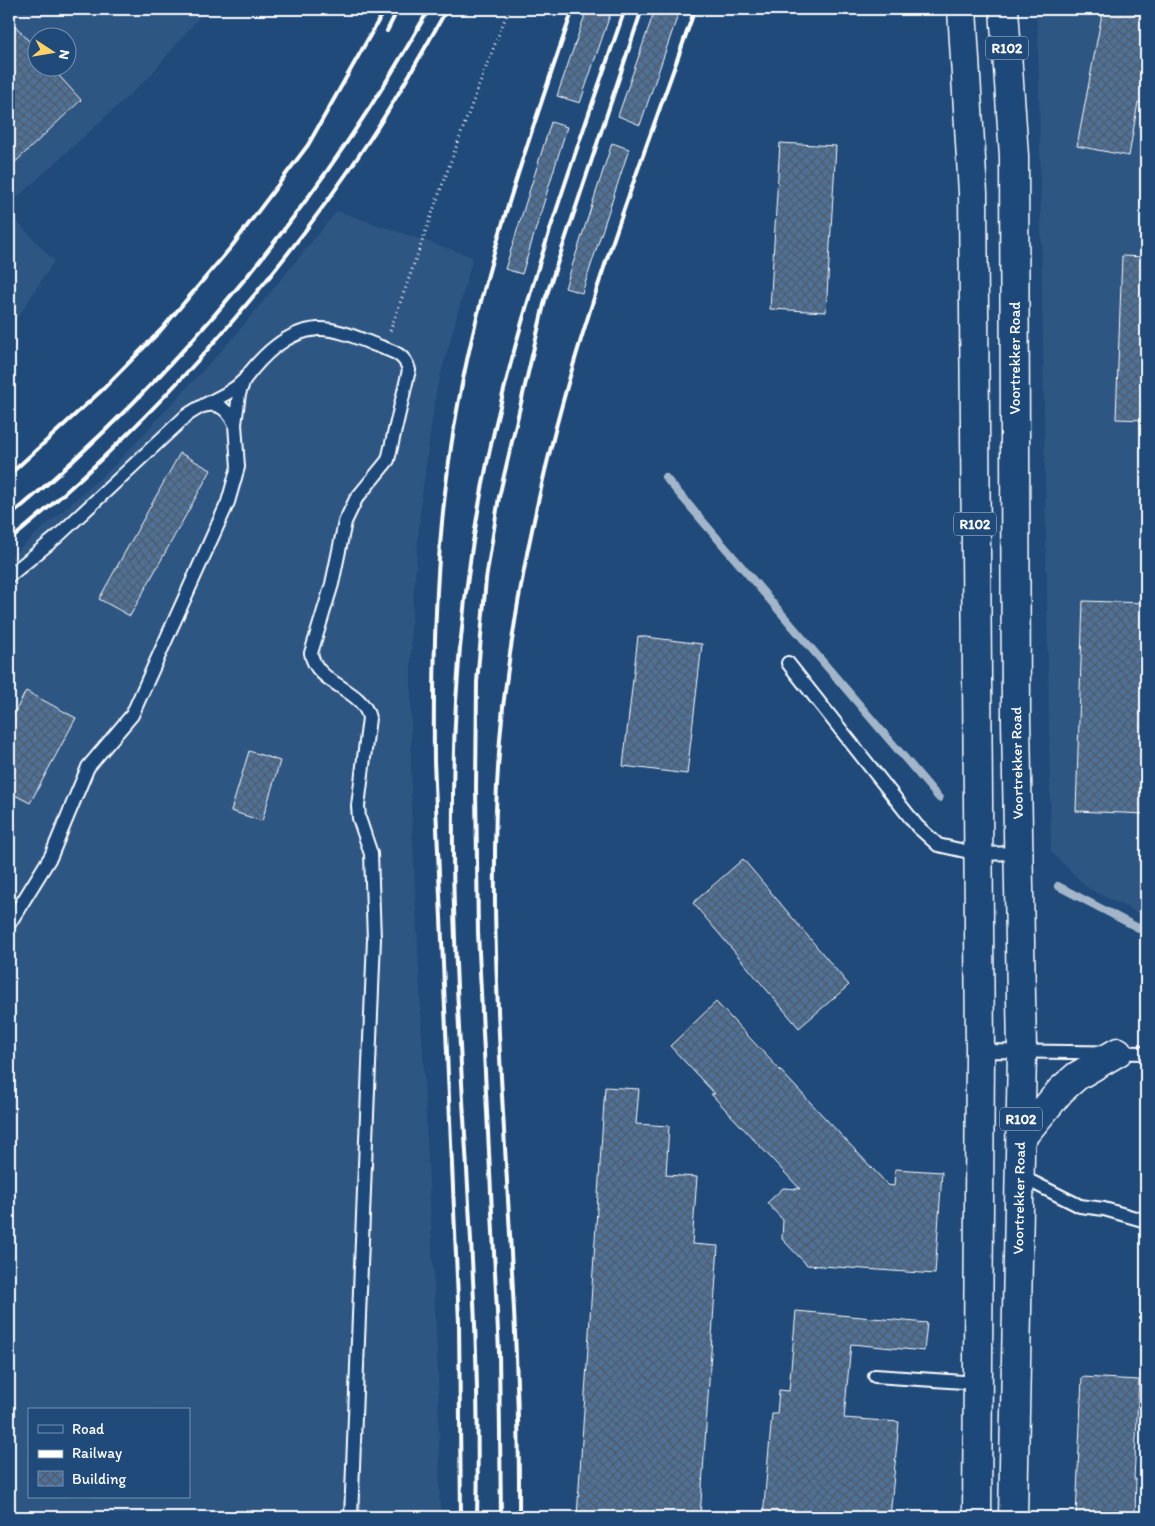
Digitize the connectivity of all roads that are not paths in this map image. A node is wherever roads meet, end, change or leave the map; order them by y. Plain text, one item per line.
1 (962, 9) edge
2 (1004, 9) edge
3 (244, 380) junction
4 (196, 408) junction
5 (235, 424) junction
6 (9, 576) edge
7 (788, 663) dead end
8 (978, 854) junction
9 (1019, 854) junction
10 (9, 924) edge
11 (980, 1052) junction
12 (1022, 1052) junction
13 (1118, 1052) junction
14 (1146, 1053) edge
15 (1020, 1138) junction
16 (1020, 1176) junction
17 (1146, 1221) edge
18 (875, 1376) dead end
19 (978, 1383) junction
20 (1015, 1385) junction
21 (351, 1517) edge
22 (977, 1517) edge
23 (1013, 1517) edge

1 - 8 main road, R102
2 - 9 main road, Voortrekker Road / R102
3 - 4 lane
3 - 5 lane
3 - 21 lane
4 - 5 lane
4 - 6 lane
5 - 10 lane
7 - 8 lane
8 - 9 lane
8 - 11 main road, R102
9 - 12 main road, Voortrekker Road / R102
11 - 12 lane
11 - 19 main road, R102
12 - 13 lane
12 - 15 main road, Voortrekker Road / R102
13 - 14 lane
13 - 15 main road
15 - 16 main road, Voortrekker Road / R102
16 - 17 lane
16 - 20 main road, Voortrekker Road / R102
18 - 19 lane
19 - 20 main road
19 - 22 main road, R102
20 - 23 main road, Voortrekker Road / R102

